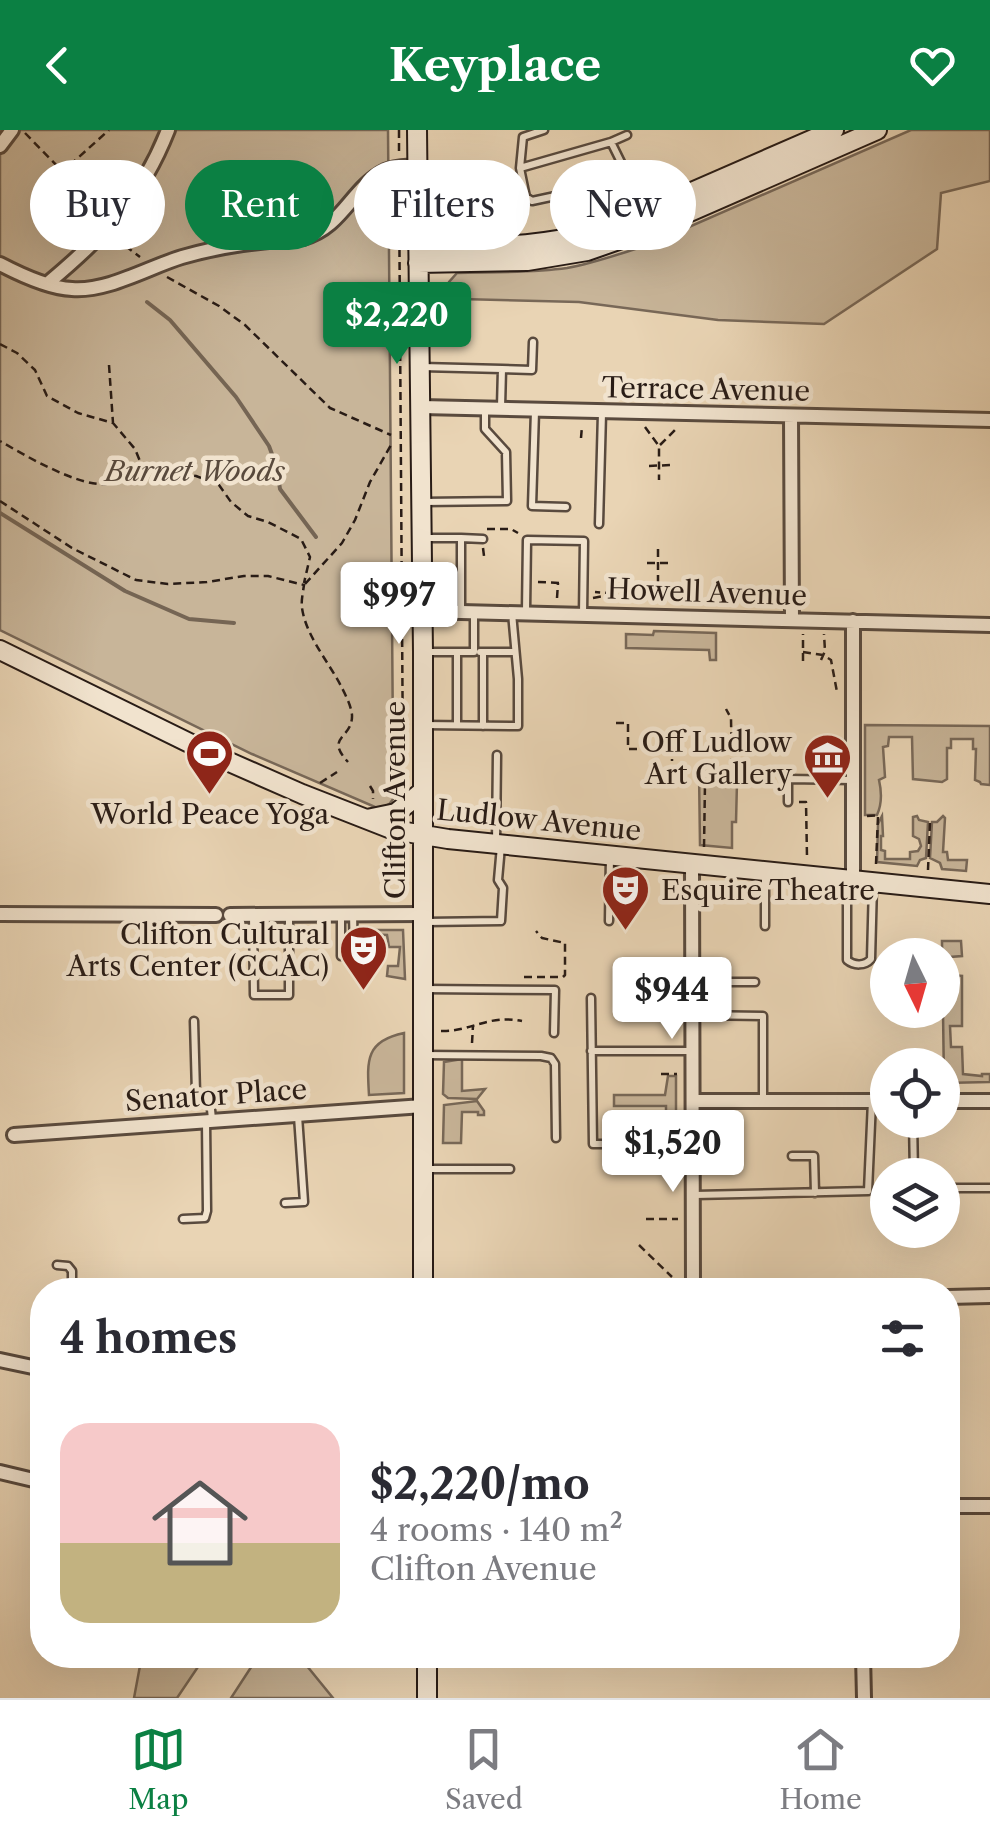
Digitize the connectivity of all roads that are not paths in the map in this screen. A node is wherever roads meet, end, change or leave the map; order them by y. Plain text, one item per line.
1 (12, 130) edge
2 (168, 130) edge
3 (417, 130) edge
4 (544, 130) edge
5 (834, 130) edge
6 (877, 130) edge
7 (627, 135) dead end
8 (611, 142) junction
9 (0, 146) edge
10 (410, 160) edge
11 (521, 160) edge
12 (620, 160) edge
13 (530, 165) edge
14 (696, 197) edge
15 (354, 200) edge
16 (696, 201) edge
17 (417, 250) edge
18 (586, 250) edge
19 (418, 256) junction
20 (0, 264) edge
21 (48, 284) junction
22 (532, 342) dead end
23 (420, 367) junction
24 (502, 369) junction
25 (421, 407) junction
26 (485, 408) junction
27 (501, 409) junction
28 (535, 410) junction
29 (602, 411) junction
30 (792, 416) junction
31 (990, 420) edge
32 (422, 502) junction
33 (566, 507) dead end
34 (599, 524) dead end
35 (422, 538) junction
36 (462, 538) junction
37 (483, 538) road end
38 (422, 610) junction
39 (468, 612) junction
40 (519, 613) junction
41 (584, 614) junction
42 (792, 619) junction
43 (853, 621) junction
44 (990, 625) edge
45 (0, 650) edge
46 (423, 652) junction
47 (457, 652) junction
48 (479, 652) junction
49 (515, 652) junction
50 (423, 725) junction
51 (457, 725) junction
52 (483, 726) junction
53 (497, 756) dead end
54 (854, 780) junction
55 (423, 791) junction
56 (788, 802) road end
57 (367, 819) junction
58 (423, 835) junction
59 (499, 844) junction
60 (610, 855) junction
61 (698, 856) junction
62 (765, 871) junction
63 (875, 874) junction
64 (850, 880) junction
65 (990, 894) edge
66 (0, 914) edge
67 (254, 914) junction
68 (347, 914) junction
69 (288, 915) junction
70 (423, 918) junction
71 (609, 922) dead end
72 (765, 926) dead end
73 (341, 956) dead end
74 (354, 956) dead end
75 (693, 982) junction
76 (754, 982) dead end
77 (423, 988) junction
78 (591, 998) dead end
79 (693, 1015) junction
80 (194, 1021) dead end
81 (554, 1033) dead end
82 (694, 1050) junction
83 (592, 1051) junction
84 (423, 1055) junction
85 (763, 1101) junction
86 (870, 1101) edge
87 (960, 1101) edge
88 (990, 1101) edge
89 (694, 1102) junction
90 (422, 1106) junction
91 (298, 1114) junction
92 (209, 1121) junction
93 (14, 1136) dead end
94 (556, 1138) dead end
95 (870, 1138) edge
96 (694, 1144) junction
97 (792, 1156) dead end
98 (423, 1169) junction
99 (510, 1170) dead end
100 (960, 1188) edge
101 (990, 1188) edge
102 (815, 1193) junction
103 (694, 1195) junction
104 (286, 1203) dead end
105 (183, 1219) dead end
106 (57, 1264) dead end
107 (72, 1278) edge
108 (423, 1278) edge
109 (693, 1278) edge
110 (990, 1296) edge
111 (960, 1297) edge
112 (0, 1360) edge
113 (30, 1366) edge
114 (0, 1472) edge
115 (30, 1479) edge
116 (960, 1506) edge
117 (990, 1506) edge
118 (427, 1668) edge
119 (864, 1668) edge
120 (427, 1698) edge
121 (864, 1698) edge

1 - 9 street
2 - 21 street
3 - 10 main road, Clifton Avenue
4 - 11 lane
5 - 14 main road
6 - 16 main road
7 - 8 lane
8 - 12 lane
8 - 13 lane
15 - 21 street
17 - 19 main road, Clifton Avenue
18 - 19 main road
19 - 23 main road, Clifton Avenue
20 - 21 street
22 - 24 lane
23 - 24 lane
23 - 25 main road, Clifton Avenue
24 - 27 lane
25 - 26 street, Terrace Avenue
25 - 32 main road, Clifton Avenue
26 - 27 street, Terrace Avenue
26 - 32 lane
27 - 28 street, Terrace Avenue
28 - 29 street, Terrace Avenue
28 - 33 lane
29 - 30 street, Terrace Avenue
29 - 34 lane
30 - 31 street, Terrace Avenue
30 - 42 street
32 - 35 main road, Clifton Avenue
35 - 36 lane
35 - 38 main road, Clifton Avenue
36 - 37 lane
36 - 39 lane
38 - 39 street, Howell Avenue
38 - 46 main road, Clifton Avenue
39 - 40 street, Howell Avenue
39 - 48 lane
40 - 41 street, Howell Avenue
40 - 41 lane
40 - 49 lane
41 - 42 street, Howell Avenue
42 - 43 street, Howell Avenue
43 - 44 street, Howell Avenue
43 - 54 street
45 - 57 main road, Ludlow Avenue
46 - 47 lane
46 - 50 main road, Clifton Avenue
47 - 48 lane
47 - 51 lane
48 - 49 lane
48 - 52 lane
49 - 52 lane
50 - 51 lane
50 - 55 main road, Clifton Avenue
51 - 52 lane
53 - 59 lane
54 - 56 lane
54 - 64 street
55 - 57 main road
55 - 58 main road, Clifton Avenue
57 - 58 main road, Ludlow Avenue
58 - 59 main road, Ludlow Avenue
58 - 70 main road, Clifton Avenue
59 - 60 main road, Ludlow Avenue
59 - 70 lane
60 - 61 main road, Ludlow Avenue
60 - 71 lane
61 - 62 main road, Ludlow Avenue
61 - 75 street
62 - 64 main road, Ludlow Avenue
62 - 72 lane
63 - 64 main road, Ludlow Avenue
63 - 64 lane
63 - 65 main road, Ludlow Avenue
66 - 67 street
67 - 69 street
67 - 69 lane
68 - 69 street
68 - 70 street
68 - 73 lane
68 - 74 lane
70 - 77 main road, Clifton Avenue
75 - 76 lane
75 - 79 street
77 - 81 lane
77 - 84 main road, Clifton Avenue
78 - 83 lane
79 - 82 street
79 - 85 lane
80 - 92 lane
82 - 83 lane
82 - 89 street
83 - 96 lane
84 - 90 main road, Clifton Avenue
84 - 94 lane
85 - 86 street
85 - 89 street
87 - 88 street
89 - 96 street
90 - 91 street, Senator Place
90 - 98 main road, Clifton Avenue
91 - 92 street, Senator Place
91 - 104 lane
92 - 93 street, Senator Place
92 - 105 lane
95 - 102 lane
96 - 103 street
97 - 102 lane
98 - 99 lane
98 - 108 main road, Clifton Avenue
100 - 101 lane
102 - 103 lane
103 - 109 street
106 - 107 lane
110 - 111 street
112 - 113 street
114 - 115 street
116 - 117 street
118 - 120 main road
119 - 121 street

